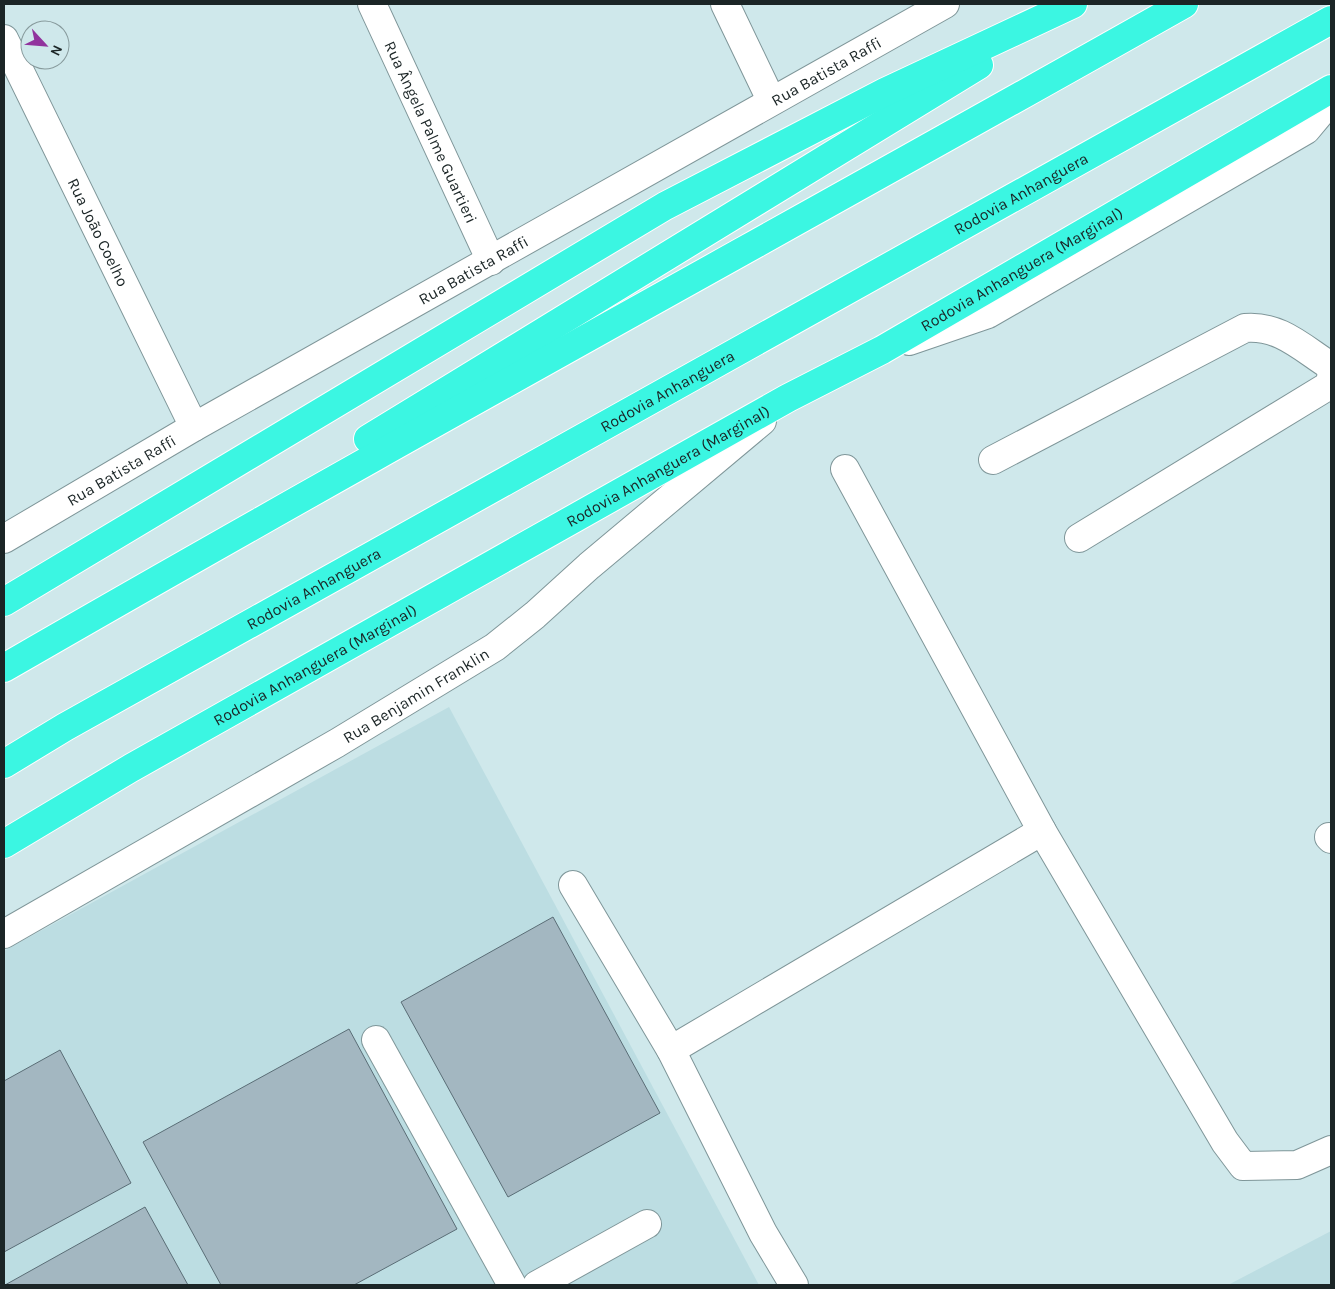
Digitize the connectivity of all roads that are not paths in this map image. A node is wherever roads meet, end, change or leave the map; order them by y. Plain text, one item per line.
1 (372, 4) edge
2 (725, 4) edge
3 (945, 4) edge
4 (1073, 4) edge
5 (1078, 4) edge
6 (1184, 4) edge
7 (1331, 20) edge
8 (4, 39) edge
9 (1331, 90) edge
10 (771, 100) junction
11 (1331, 100) edge
12 (491, 261) junction
13 (882, 350) junction
14 (1331, 371) edge
15 (1331, 379) edge
16 (788, 398) junction
17 (194, 426) junction
18 (992, 460) dead end
19 (846, 468) dead end
20 (1079, 538) dead end
21 (4, 539) edge
22 (4, 602) edge
23 (114, 604) junction
24 (4, 668) edge
25 (4, 764) edge
26 (1042, 831) junction
27 (4, 844) edge
28 (573, 885) dead end
29 (4, 934) edge
30 (376, 1040) dead end
31 (671, 1050) junction
32 (1331, 1150) edge
33 (647, 1224) dead end
34 (512, 1285) edge
35 (537, 1285) edge
36 (794, 1285) edge

1 - 12 street, Rua Ângela Palme Guartieri
2 - 10 street
3 - 10 street, Rua Batista Raffi
4 - 22 highway
5 - 23 highway
6 - 23 highway
7 - 25 highway, Rodovia Anhanguera
8 - 17 street, Rua João Coelho
9 - 13 highway, Rodovia Anhanguera (Marginal)
10 - 12 street, Rua Batista Raffi
11 - 13 street
12 - 17 street, Rua Batista Raffi
13 - 16 highway, Rodovia Anhanguera (Marginal)
14 - 18 street
15 - 20 street
16 - 27 highway, Rodovia Anhanguera (Marginal)
16 - 29 street, Rua Benjamin Franklin
17 - 21 street, Rua Batista Raffi
19 - 26 street
23 - 24 highway
26 - 31 street
26 - 32 street
28 - 31 street
30 - 34 street
31 - 36 street
33 - 35 street

